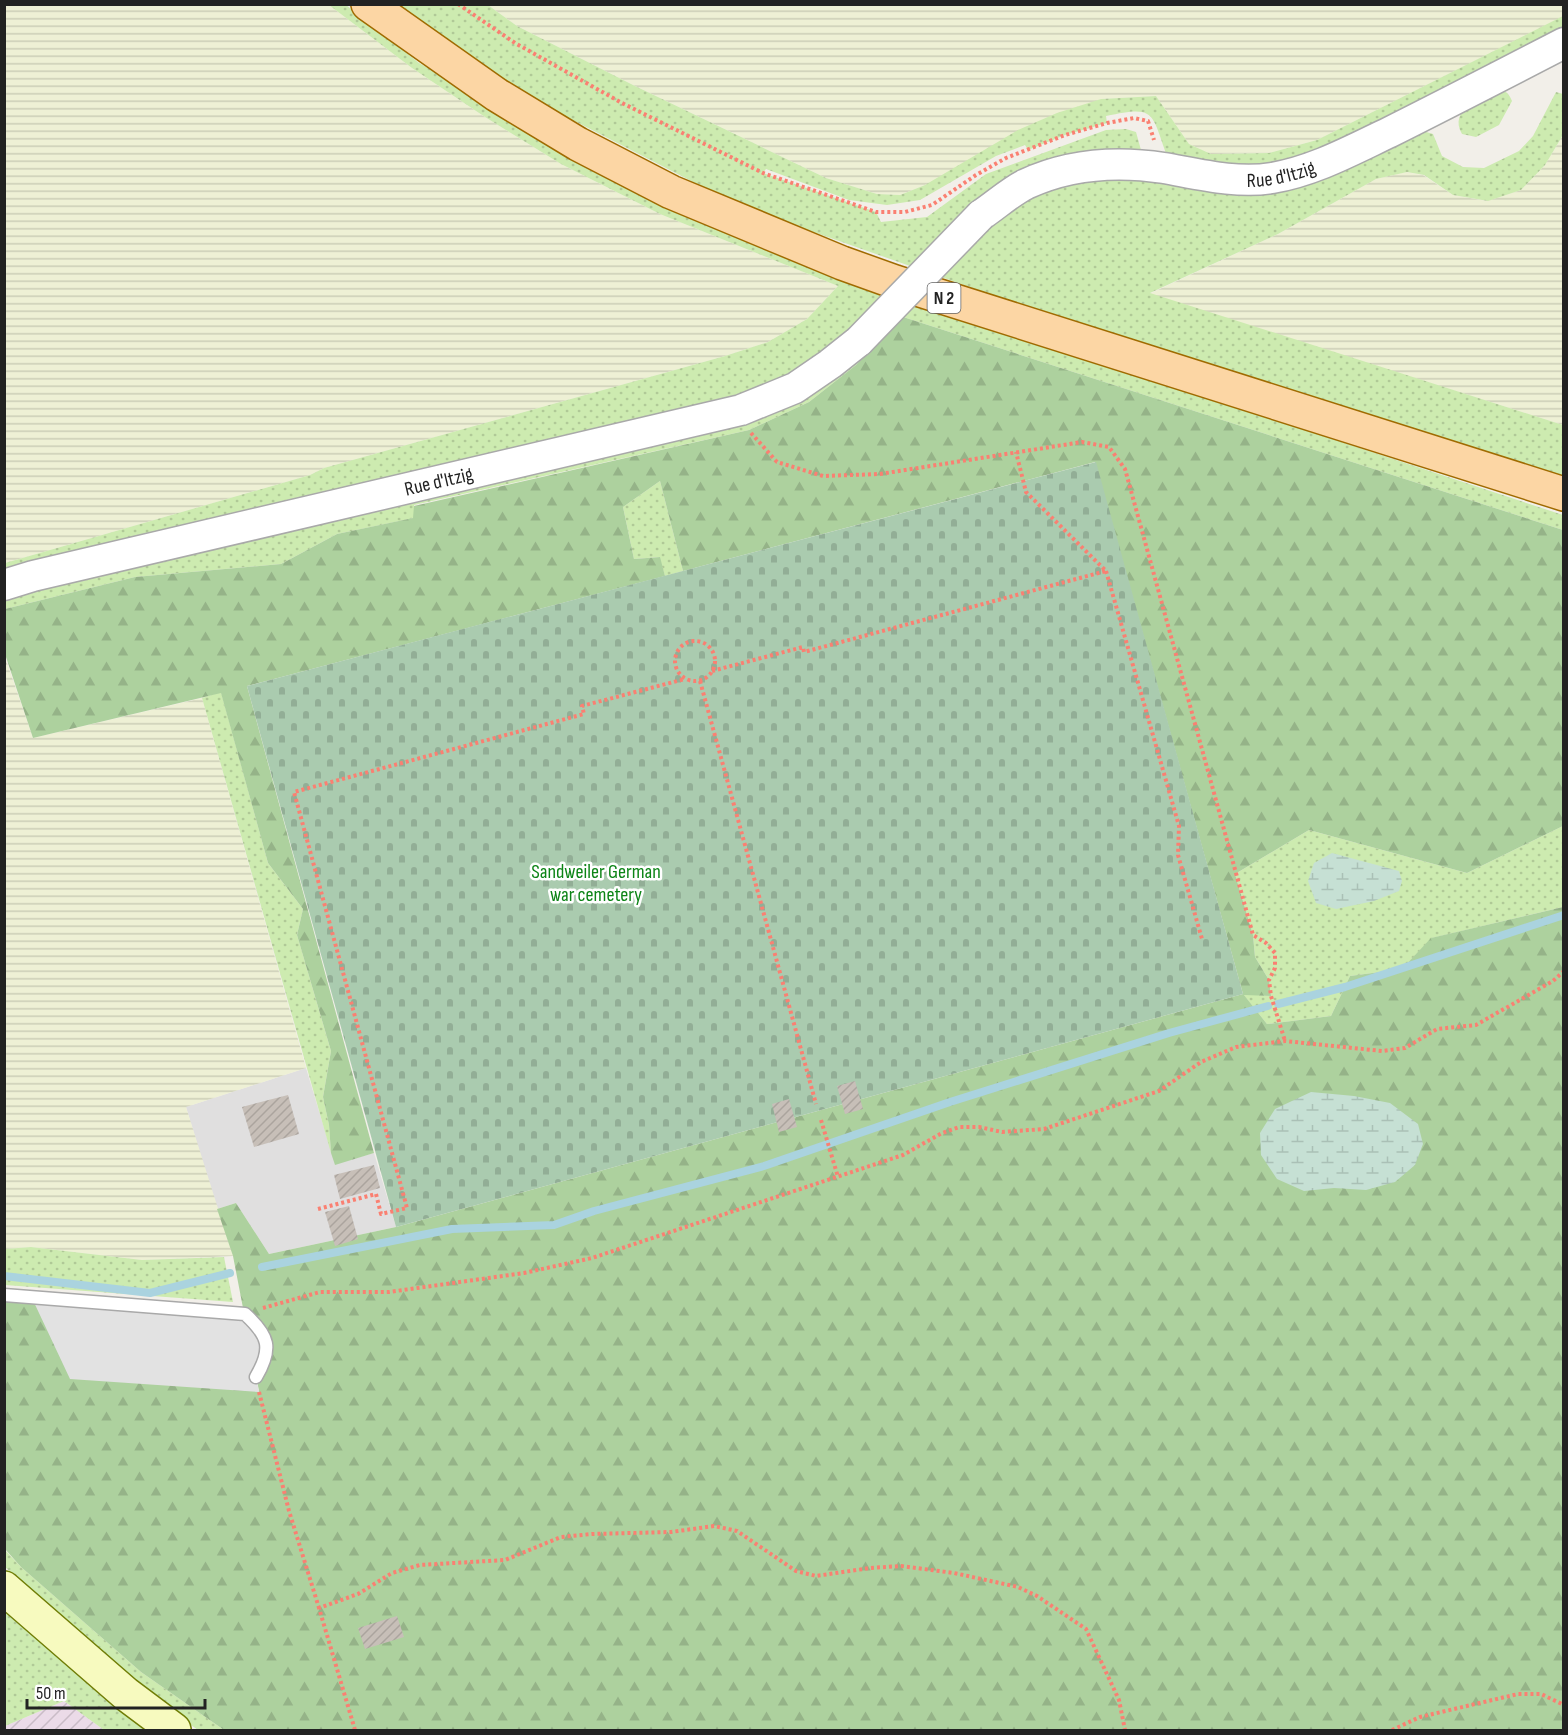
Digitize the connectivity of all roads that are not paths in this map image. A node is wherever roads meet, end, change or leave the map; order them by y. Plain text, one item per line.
1 (368, 4) edge
2 (1563, 43) edge
3 (1563, 494) edge
4 (4, 585) edge
5 (4, 1295) edge
6 (256, 1377) road end
7 (4, 1588) edge
8 (174, 1731) edge

1 - 3 main road, N 2
2 - 4 street, Rue d'Itzig, bridge
5 - 6 lane
7 - 8 main road

